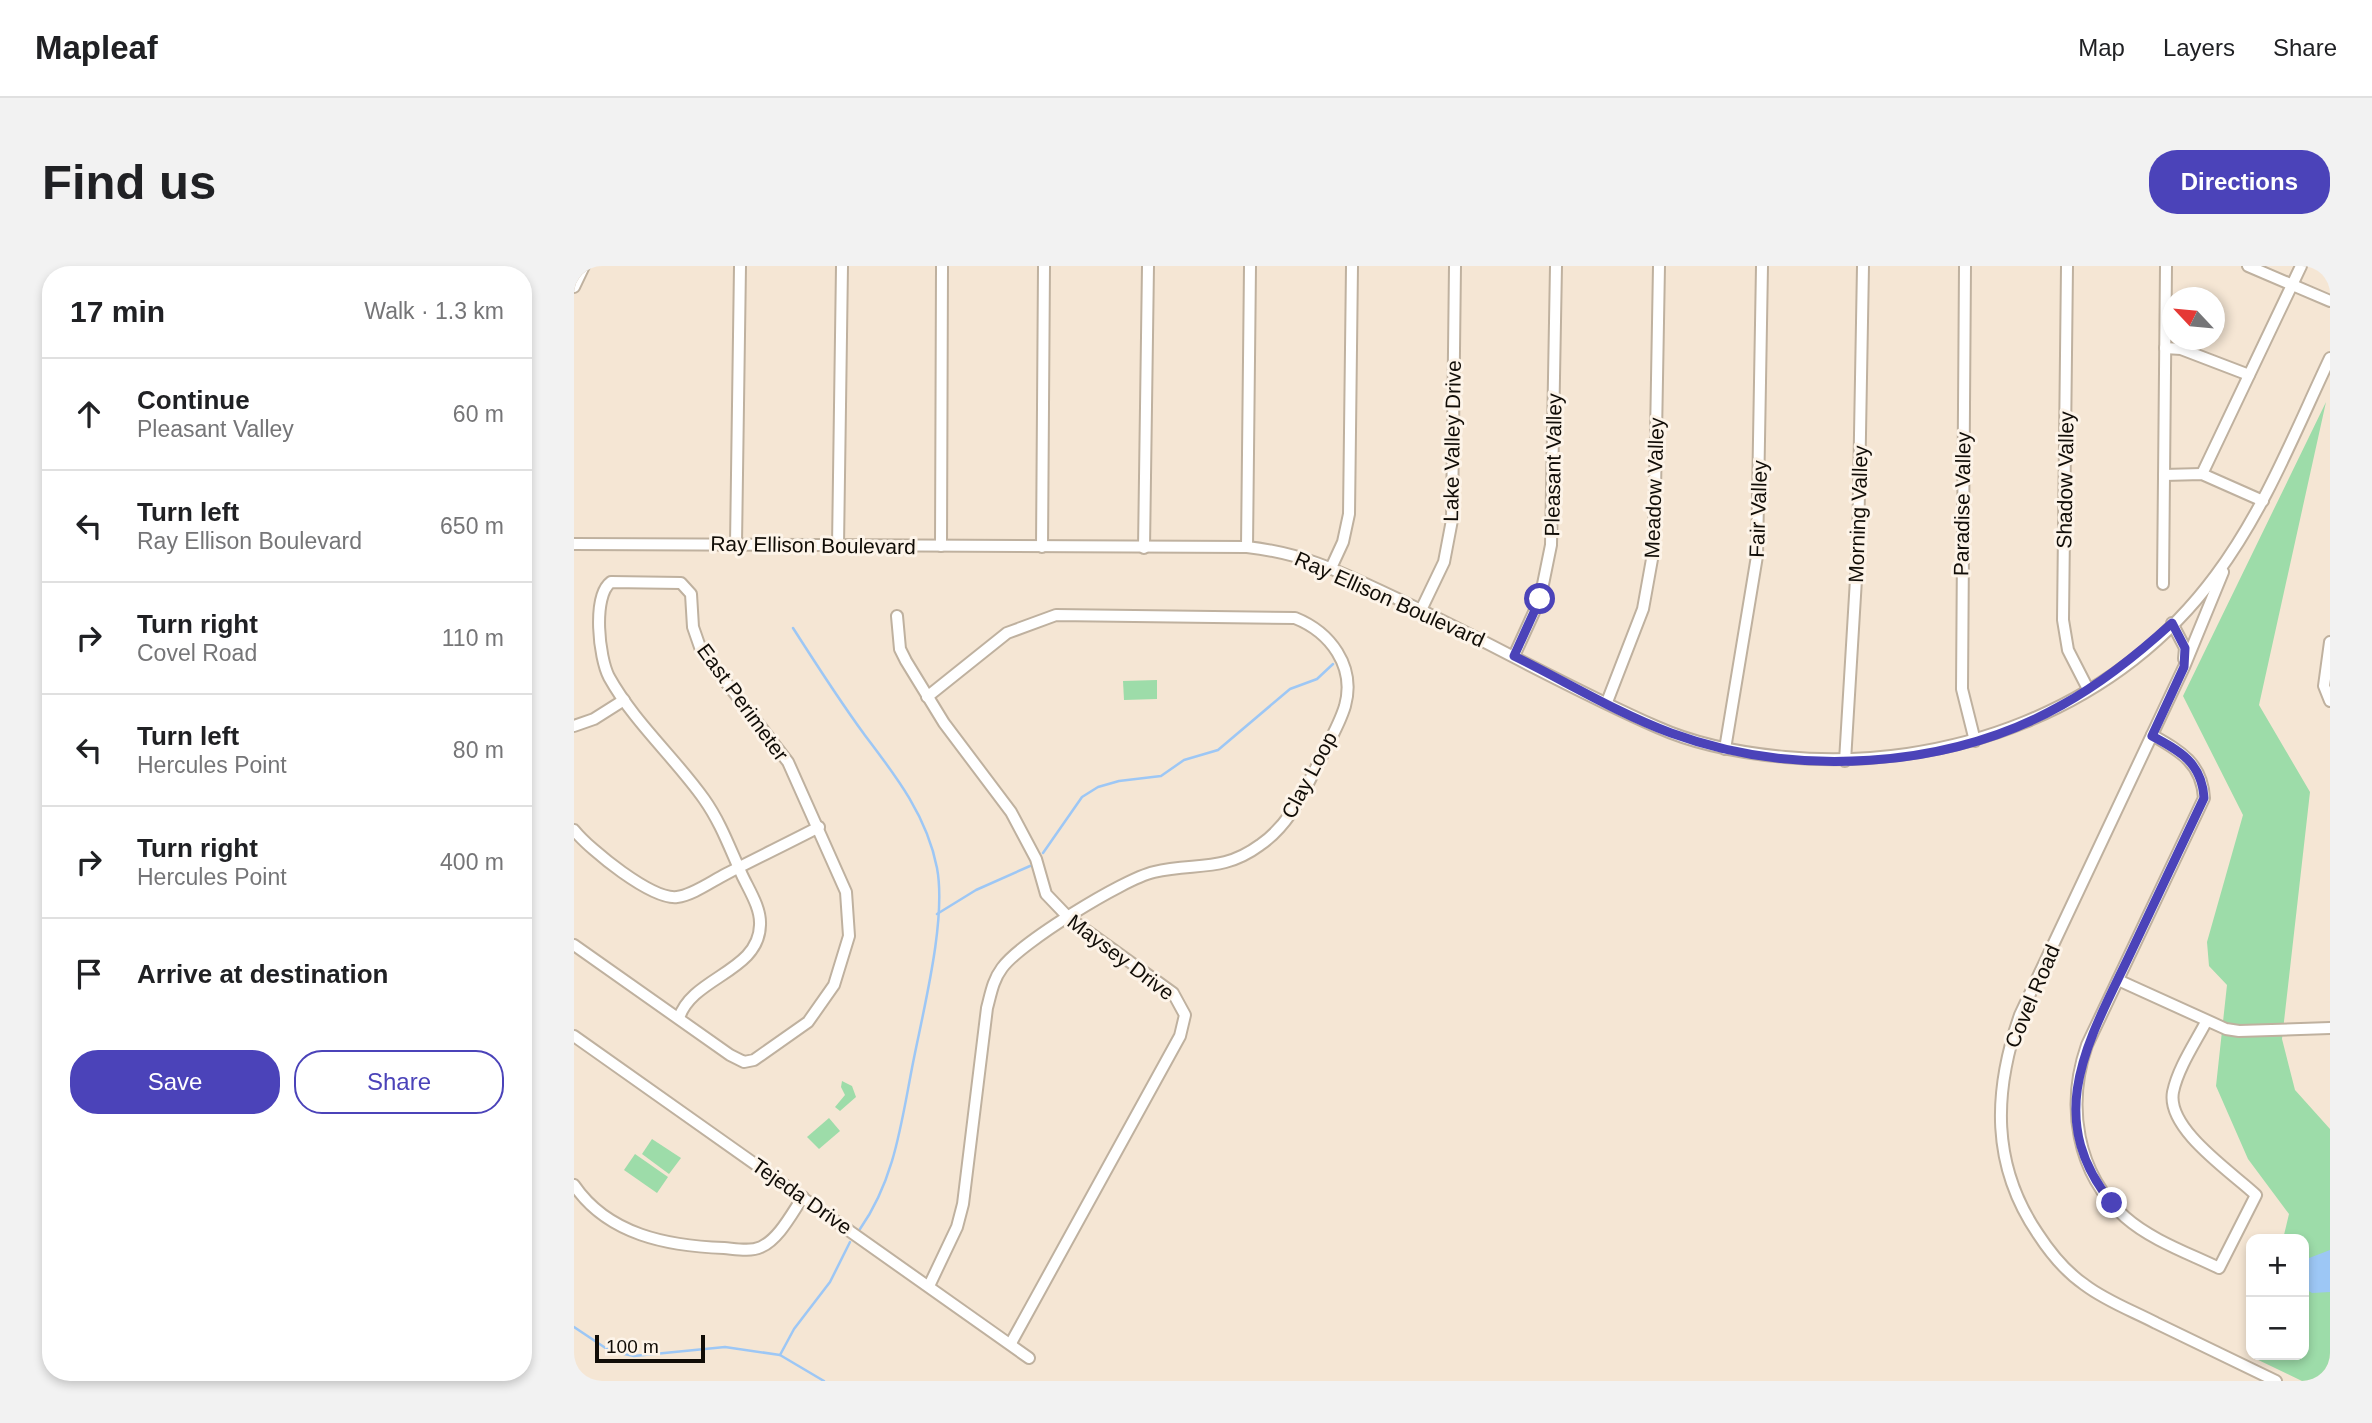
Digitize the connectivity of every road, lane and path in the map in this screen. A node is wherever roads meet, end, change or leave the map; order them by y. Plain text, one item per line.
1 (583, 266) edge
2 (740, 266) edge
3 (842, 266) edge
4 (942, 266) edge
5 (1044, 266) edge
6 (1148, 266) edge
7 (1250, 266) edge
8 (1352, 266) edge
9 (1455, 266) edge
10 (1556, 266) edge
11 (1659, 266) edge
12 (1762, 266) edge
13 (1863, 266) edge
14 (1965, 266) edge
15 (2067, 266) edge
16 (2166, 266) edge
17 (2248, 266) edge
18 (2301, 266) edge
19 (2293, 283) junction
20 (574, 287) edge
21 (2166, 287) edge
22 (2330, 301) edge
23 (2165, 350) edge
24 (2184, 350) edge
25 (2330, 358) edge
26 (2249, 375) junction
27 (2202, 474) junction
28 (2164, 475) junction
29 (2263, 501) junction
30 (574, 544) edge
31 (736, 544) junction
32 (838, 546) junction
33 (941, 546) junction
34 (1042, 547) junction
35 (1247, 547) junction
36 (1144, 548) junction
37 (2231, 553) junction
38 (1331, 568) junction
39 (2163, 584) dead end
40 (1421, 610) junction
41 (897, 616) dead end
42 (2172, 623) junction
43 (2330, 642) edge
44 (1514, 656) junction
45 (2184, 667) junction
46 (2088, 689) junction
47 (928, 697) junction
48 (624, 700) junction
49 (2330, 701) edge
50 (1607, 702) junction
51 (574, 726) edge
52 (2152, 736) junction
53 (1975, 741) junction
54 (1725, 749) junction
55 (1845, 761) junction
56 (819, 827) junction
57 (574, 830) edge
58 (738, 867) junction
59 (1069, 918) junction
60 (574, 945) edge
61 (2118, 980) junction
62 (680, 1018) junction
63 (2206, 1022) junction
64 (2330, 1028) edge
65 (574, 1036) edge
66 (574, 1185) edge
67 (803, 1198) junction
68 (929, 1286) junction
69 (1011, 1343) junction
70 (1029, 1358) dead end
71 (2276, 1381) edge

1 - 20 street
2 - 31 street
3 - 32 street
4 - 33 street
5 - 34 street
6 - 36 street
7 - 35 street
8 - 38 street
9 - 40 street, Lake Valley Drive
10 - 44 street, Pleasant Valley
11 - 50 street, Meadow Valley
12 - 54 street, Fair Valley
13 - 55 street, Morning Valley
14 - 53 street, Paradise Valley
15 - 46 street, Shadow Valley
16 - 21 street
17 - 19 street
18 - 19 street
19 - 22 street
19 - 26 street
23 - 28 street
24 - 26 street
25 - 29 street, Ray Ellison Boulevard
26 - 27 street
27 - 28 street
27 - 29 street
28 - 39 street
29 - 37 street, Ray Ellison Boulevard
30 - 31 street, Ray Ellison Boulevard
31 - 32 street, Ray Ellison Boulevard
32 - 33 street, Ray Ellison Boulevard
33 - 34 street, Ray Ellison Boulevard
34 - 36 street, Ray Ellison Boulevard
35 - 36 street, Ray Ellison Boulevard
35 - 38 street, Ray Ellison Boulevard
37 - 42 street, Ray Ellison Boulevard
37 - 45 street, Covel Road
38 - 40 street, Ray Ellison Boulevard
40 - 44 street, Ray Ellison Boulevard
41 - 47 street, Maysey Drive
42 - 45 street
42 - 46 street, Ray Ellison Boulevard
43 - 49 street
44 - 50 street, Ray Ellison Boulevard
45 - 52 street, Covel Road
46 - 53 street, Ray Ellison Boulevard
47 - 59 street, Maysey Drive
47 - 59 street, Clay Loop
48 - 51 street
48 - 56 street, East Perimeter
48 - 58 street
50 - 54 street, Ray Ellison Boulevard
52 - 61 street
52 - 71 street, Covel Road
53 - 55 street, Ray Ellison Boulevard
54 - 55 street, Ray Ellison Boulevard
56 - 58 street
56 - 62 street, East Perimeter
57 - 58 street
58 - 62 street
59 - 68 street, Clay Loop
59 - 69 street, Maysey Drive
60 - 62 street
61 - 63 street
61 - 63 street
63 - 64 street
65 - 67 street, Tejeda Drive
66 - 67 street
67 - 68 street, Tejeda Drive
68 - 69 street, Tejeda Drive
69 - 70 street, Tejeda Drive

